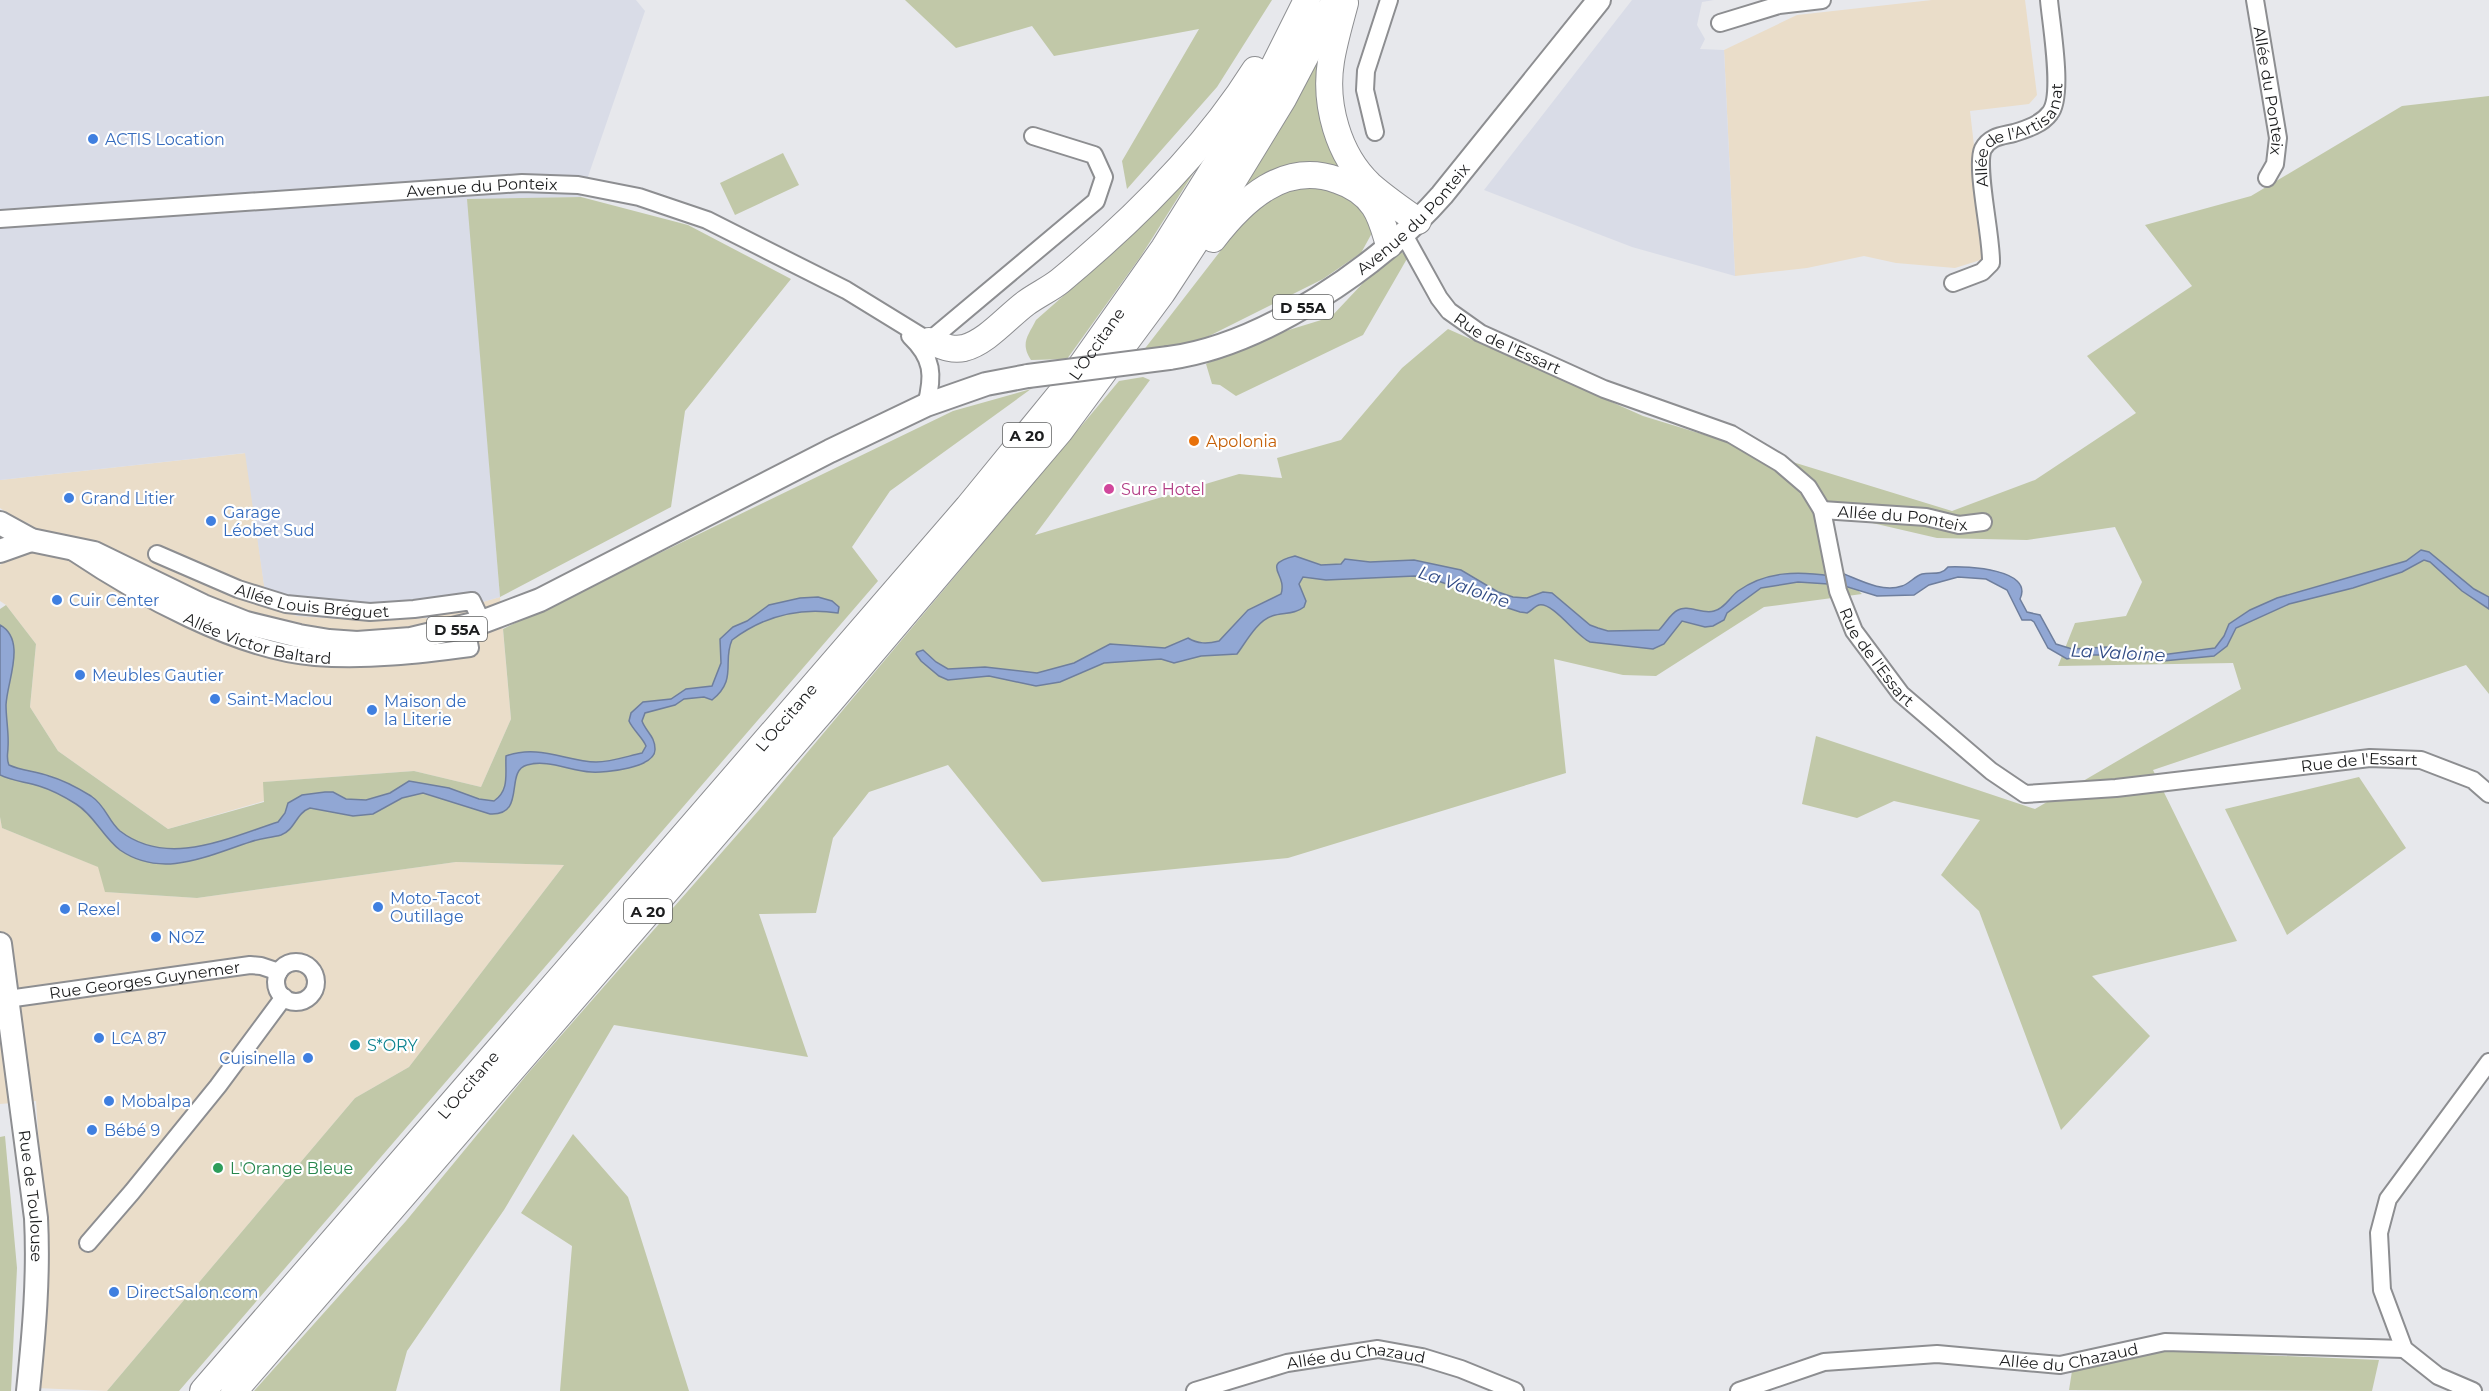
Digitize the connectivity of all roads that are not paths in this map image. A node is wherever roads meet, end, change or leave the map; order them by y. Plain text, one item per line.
1 (1335, 0) edge
2 (1346, 0) edge
3 (1389, 0) edge
4 (1599, 0) edge
5 (1822, 0) edge
6 (2049, 0) edge
7 (2254, 0) edge
8 (1306, 3) edge
9 (1720, 23) dead end
10 (1375, 132) dead end
11 (1033, 136) dead end
12 (2267, 178) dead end
13 (0, 219) edge
14 (1404, 233) junction
15 (1953, 283) dead end
16 (1162, 293) junction
17 (893, 318) junction
18 (929, 341) junction
19 (927, 405) junction
20 (1822, 510) junction
21 (1983, 522) dead end
22 (0, 523) edge
23 (31, 540) junction
24 (64, 545) junction
25 (0, 551) edge
26 (157, 554) dead end
27 (475, 639) junction
28 (2489, 794) edge
29 (0, 944) edge
30 (279, 972) junction
31 (284, 997) junction
32 (4, 1000) edge
33 (0, 1054) edge
34 (2489, 1062) edge
35 (88, 1243) dead end
36 (2403, 1350) junction
37 (20, 1391) edge
38 (28, 1391) edge
39 (203, 1391) edge
40 (234, 1391) edge
41 (1195, 1391) edge
42 (1515, 1391) edge
43 (1739, 1391) edge
44 (2473, 1391) edge

1 - 16 highway, L'Occitane / A 20
2 - 14 highway
3 - 10 street
4 - 14 main road, Avenue du Ponteix / D 55A
5 - 9 street
6 - 15 street, Allée de l'Artisanat
7 - 12 street, Allée du Ponteix
8 - 18 highway
8 - 39 highway, L'Occitane / A 20
11 - 18 street
13 - 17 street, Avenue du Ponteix
14 - 16 highway
14 - 19 main road, Avenue du Ponteix / D 55A, bridge
14 - 20 street, Rue de l'Essart
16 - 40 highway, L'Occitane / A 20
17 - 18 street, Avenue du Ponteix
17 - 19 street
19 - 27 main road, D 55A
20 - 21 street, Allée du Ponteix
20 - 28 street, Rue de l'Essart
22 - 23 main road, D 55A
23 - 24 main road, D 55A
23 - 25 main road, D 55A
24 - 27 main road, D 55A
24 - 27 street, Allée Victor Baltard
26 - 27 street, Allée Louis Bréguet
29 - 32 main road, Rue de Toulouse
30 - 31 street
30 - 31 street, Rue Georges Guynemer
30 - 32 street, Rue Georges Guynemer
31 - 35 street
32 - 38 main road, Rue de Toulouse
33 - 37 main road, Rue de Toulouse
34 - 36 street
36 - 43 street, Allée du Chazaud
36 - 44 street
41 - 42 street, Allée du Chazaud

